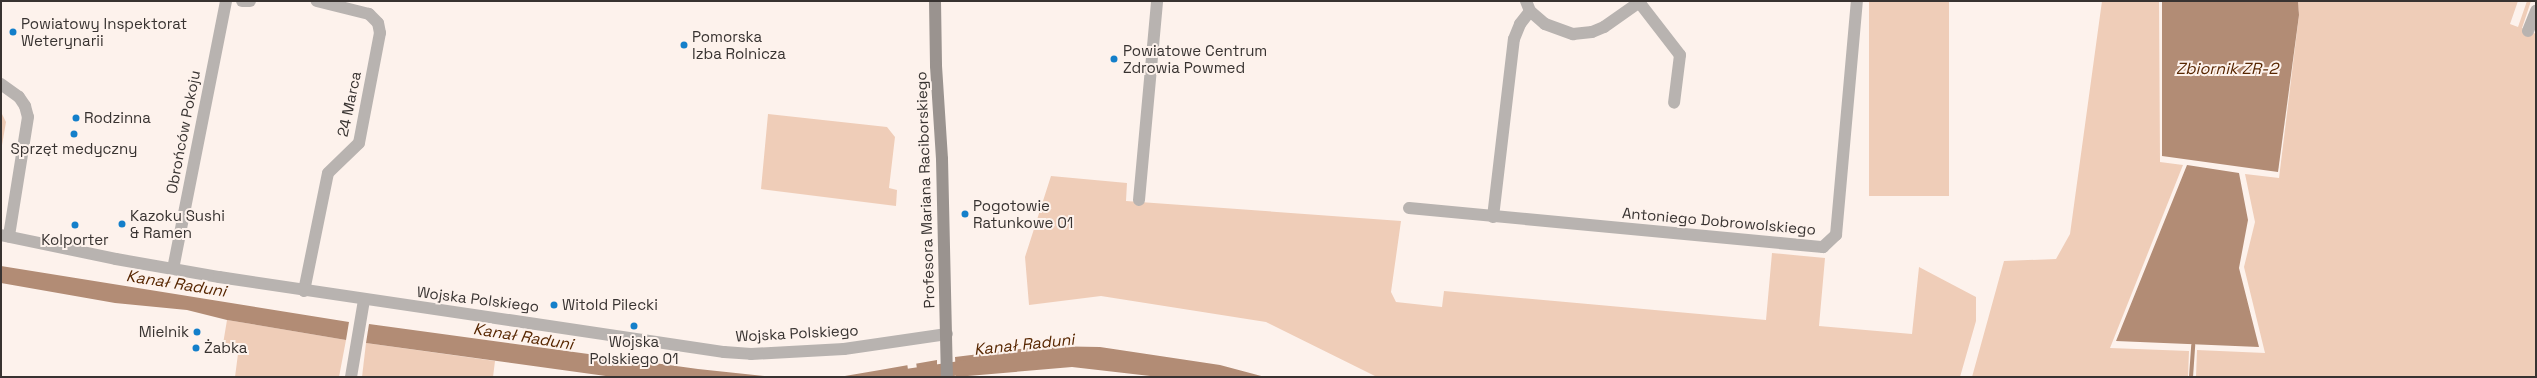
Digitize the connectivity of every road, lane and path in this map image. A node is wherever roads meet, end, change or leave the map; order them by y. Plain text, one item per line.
1 (226, 1) edge
2 (242, 1) edge
3 (250, 1) edge
4 (317, 1) edge
5 (935, 1) edge
6 (1157, 1) edge
7 (1857, 1) edge
8 (1640, 2) edge
9 (1528, 6) edge
10 (2536, 11) edge
11 (2528, 31) dead end
12 (1, 84) edge
13 (1674, 103) dead end
14 (1139, 200) dead end
15 (1409, 208) dead end
16 (1492, 217) junction
17 (5, 235) edge
18 (172, 269) junction
19 (304, 291) junction
20 (364, 300) junction
21 (947, 334) junction
22 (351, 377) edge
23 (947, 377) edge

1 - 18 street, Obrońców Pokoju
2 - 3 street
4 - 19 street, 24 Marca
5 - 21 main road, Profesora Mariana Raciborskiego
6 - 14 street
7 - 16 street, Antoniego Dobrowolskiego
8 - 9 street
8 - 13 street
9 - 16 street
10 - 11 street
12 - 17 street, Wojska Polskiego
15 - 16 street, Antoniego Dobrowolskiego
17 - 18 street, Wojska Polskiego
18 - 19 street, Wojska Polskiego
19 - 20 street, Wojska Polskiego
20 - 21 street, Wojska Polskiego
20 - 22 street
21 - 23 main road, Profesora Mariana Raciborskiego

